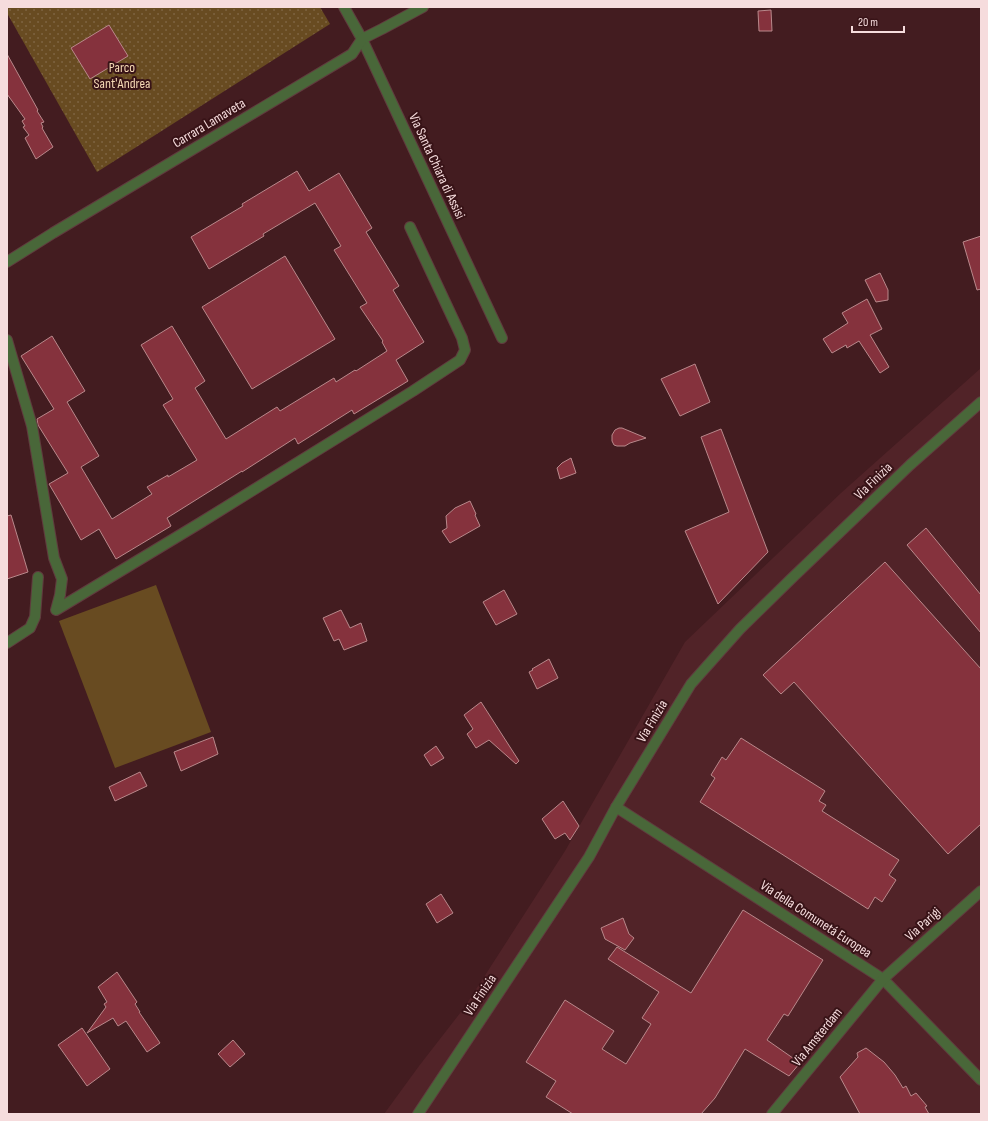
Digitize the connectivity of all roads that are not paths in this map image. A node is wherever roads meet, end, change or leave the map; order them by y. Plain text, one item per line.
1 (344, 7) edge
2 (423, 7) edge
3 (362, 39) junction
4 (410, 228) dead end
5 (7, 262) edge
6 (502, 338) dead end
7 (7, 340) edge
8 (981, 402) edge
9 (38, 577) dead end
10 (7, 642) edge
11 (616, 807) junction
12 (981, 891) edge
13 (883, 979) junction
14 (981, 1080) edge
15 (418, 1114) edge
16 (772, 1114) edge

1 - 3 street, Via Santa Chiara di Assisi
2 - 3 street, Carrara Lamaveta
3 - 5 street, Carrara Lamaveta
3 - 6 street, Via Santa Chiara di Assisi
4 - 7 street
8 - 11 street, Via Finizia
9 - 10 street
11 - 13 street, Via della Comunetá Europea
11 - 15 street, Via Finizia
12 - 13 street, Via Parigi
13 - 14 street, Via della Comunetá Europea
13 - 16 street, Via Amsterdam

